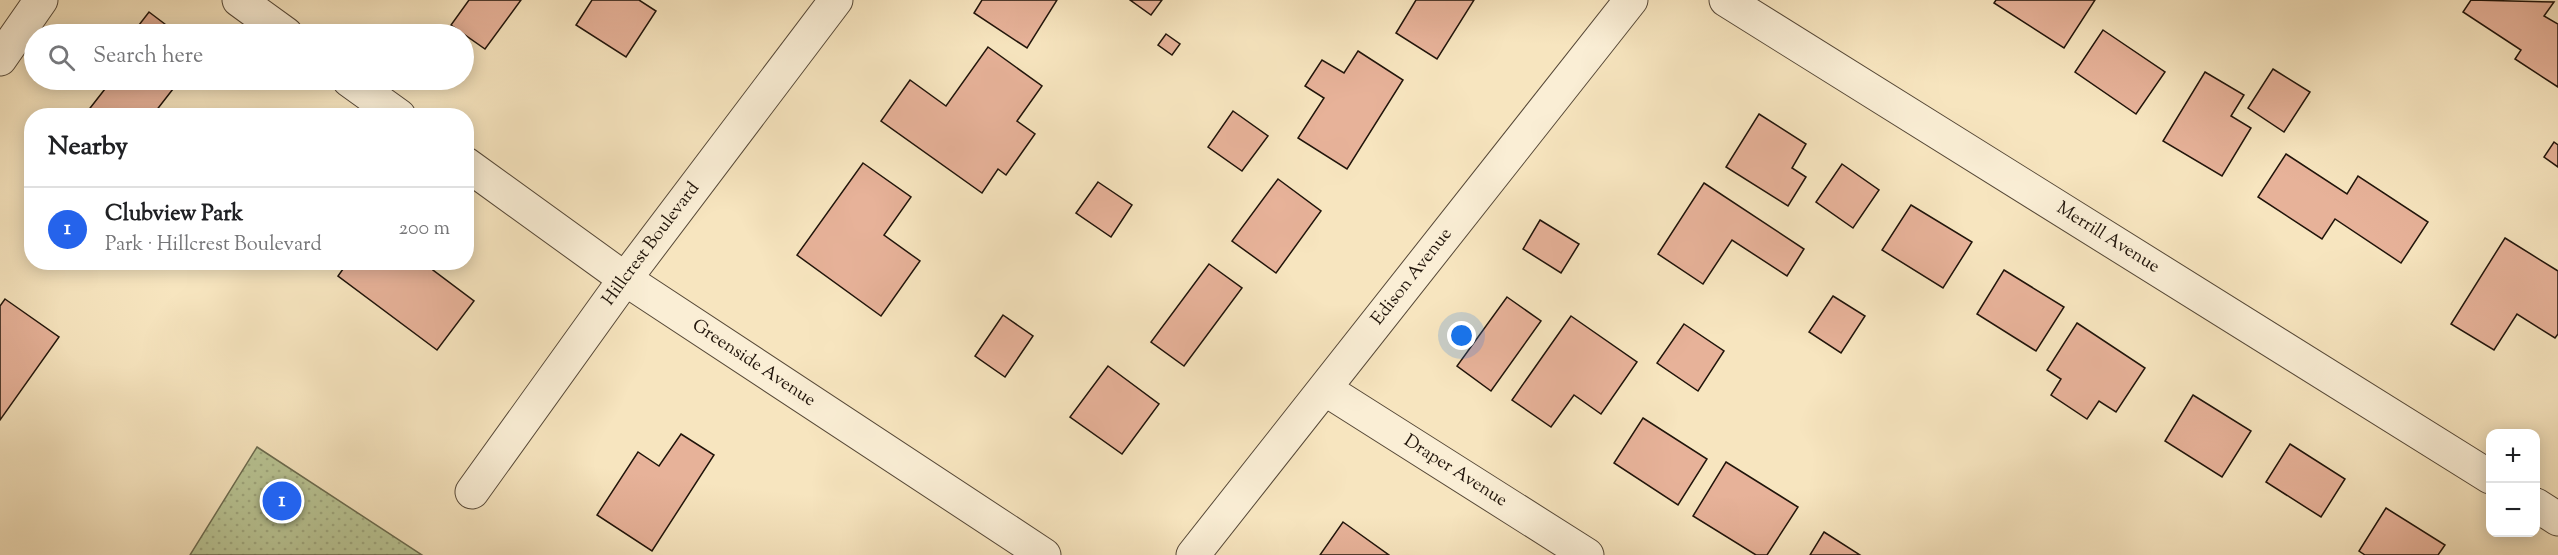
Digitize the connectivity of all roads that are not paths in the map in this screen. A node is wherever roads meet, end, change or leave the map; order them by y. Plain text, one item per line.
1 (41, 0) edge
2 (239, 0) edge
3 (836, 0) edge
4 (1631, 0) edge
5 (1726, 0) edge
6 (24, 24) edge
7 (24, 24) edge
8 (272, 24) edge
9 (0, 59) edge
10 (363, 90) edge
11 (388, 108) edge
12 (474, 171) edge
13 (625, 279) junction
14 (1325, 389) junction
15 (2486, 475) edge
16 (472, 492) dead end
17 (2540, 508) edge
18 (2558, 519) edge
19 (1044, 555) edge
20 (1193, 555) edge
21 (1587, 555) edge

1 - 6 street
2 - 8 street
3 - 13 street, Hillcrest Boulevard
4 - 14 street, Edison Avenue
5 - 15 street, Merrill Avenue
7 - 9 street
10 - 11 street
12 - 13 street, Greenside Avenue
13 - 16 street, Hillcrest Boulevard
13 - 19 street, Greenside Avenue
14 - 20 street, Edison Avenue
14 - 21 street, Draper Avenue
17 - 18 street

